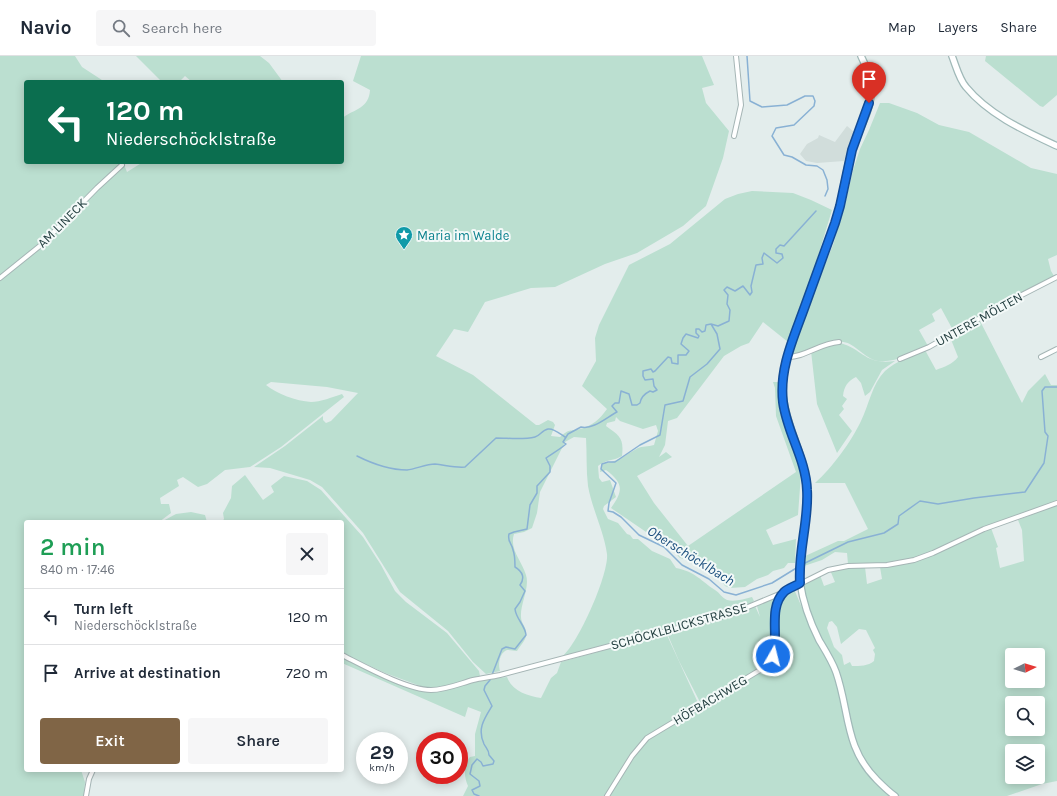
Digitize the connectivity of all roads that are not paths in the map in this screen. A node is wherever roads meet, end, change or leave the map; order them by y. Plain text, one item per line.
1 (736, 56) edge
2 (861, 56) edge
3 (952, 56) edge
4 (734, 136) dead end
5 (1057, 146) edge
6 (122, 165) dead end
7 (1057, 277) edge
8 (0, 278) edge
9 (839, 342) dead end
10 (1057, 349) edge
11 (787, 357) junction
12 (1041, 357) dead end
13 (900, 359) dead end
14 (1057, 503) edge
15 (800, 583) junction
16 (784, 592) junction
17 (344, 656) edge
18 (93, 772) edge
19 (86, 796) edge
20 (608, 796) edge
21 (895, 796) edge

1 - 4 street
2 - 11 main road
3 - 5 main road
6 - 8 street, AM LINECK
7 - 13 street, UNTERE MÖLTEN
9 - 11 street
10 - 12 street
11 - 15 main road
14 - 15 street, SCHÖCKLBLICKSTRASSE
15 - 16 street, SCHÖCKLBLICKSTRASSE
15 - 21 main road
16 - 17 street, SCHÖCKLBLICKSTRASSE
16 - 20 street, HÖFBACHWEG
18 - 19 street

